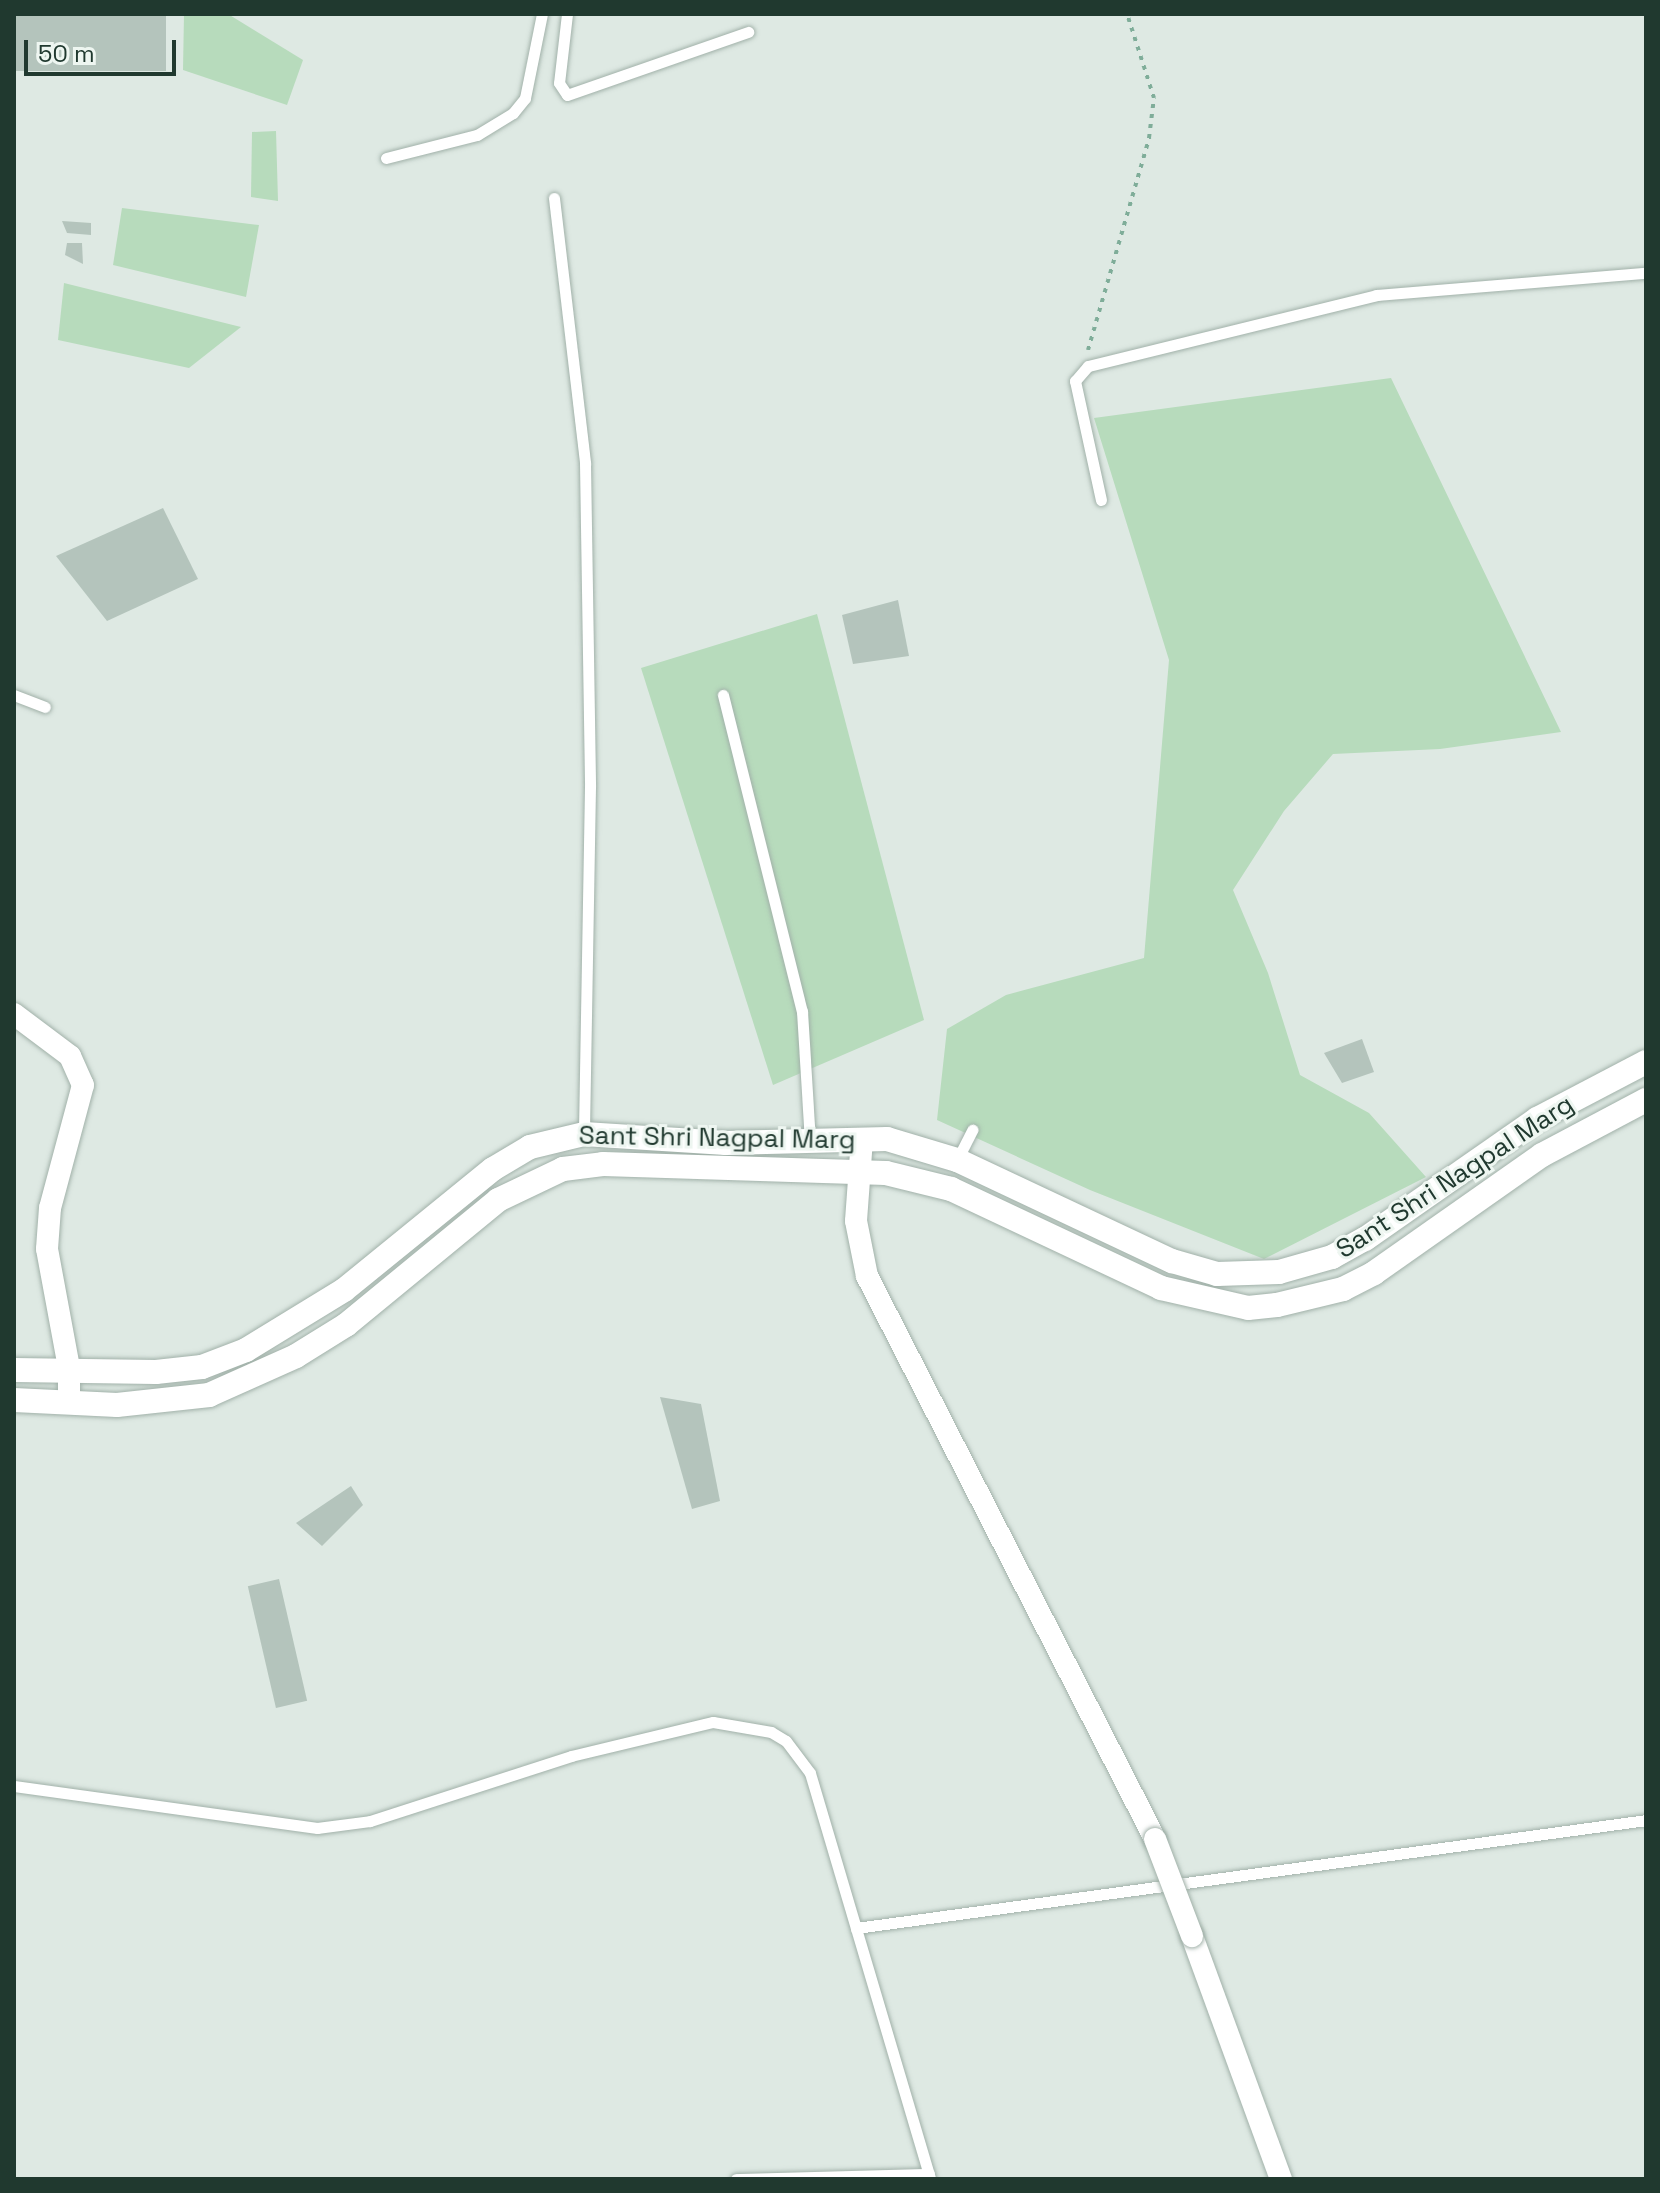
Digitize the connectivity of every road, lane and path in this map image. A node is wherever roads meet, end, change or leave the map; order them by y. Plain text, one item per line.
1 (542, 14) edge
2 (567, 14) edge
3 (1127, 14) edge
4 (748, 32) dead end
5 (386, 158) dead end
6 (554, 198) dead end
7 (1646, 273) edge
8 (1078, 373) junction
9 (1101, 500) dead end
10 (14, 695) edge
11 (723, 695) dead end
12 (45, 707) dead end
13 (14, 1014) edge
14 (1646, 1062) edge
15 (1646, 1100) edge
16 (972, 1130) dead end
17 (584, 1134) junction
18 (862, 1139) junction
19 (810, 1141) junction
20 (957, 1160) junction
21 (860, 1171) junction
22 (69, 1368) junction
23 (14, 1370) edge
24 (14, 1400) edge
25 (69, 1400) junction
26 (14, 1786) edge
27 (1646, 1820) edge
28 (856, 1928) junction
29 (930, 2177) edge
30 (736, 2179) edge
31 (1281, 2179) edge

1 - 5 lane
2 - 4 lane
3 - 8 path
6 - 17 lane
7 - 8 lane
8 - 9 lane
10 - 12 lane
11 - 19 lane
13 - 22 street
14 - 20 street, Sant Shri Nagpal Marg
15 - 21 street, Sant Shri Nagpal Marg
16 - 20 lane
17 - 19 street, Sant Shri Nagpal Marg
17 - 22 street, Sant Shri Nagpal Marg
18 - 19 street, Sant Shri Nagpal Marg
18 - 20 street, Sant Shri Nagpal Marg
18 - 21 street
21 - 25 street, Sant Shri Nagpal Marg
21 - 31 street, bridge
22 - 23 street, Sant Shri Nagpal Marg
22 - 25 street
24 - 25 street, Sant Shri Nagpal Marg
26 - 28 lane
27 - 28 lane
28 - 29 lane
29 - 30 lane

